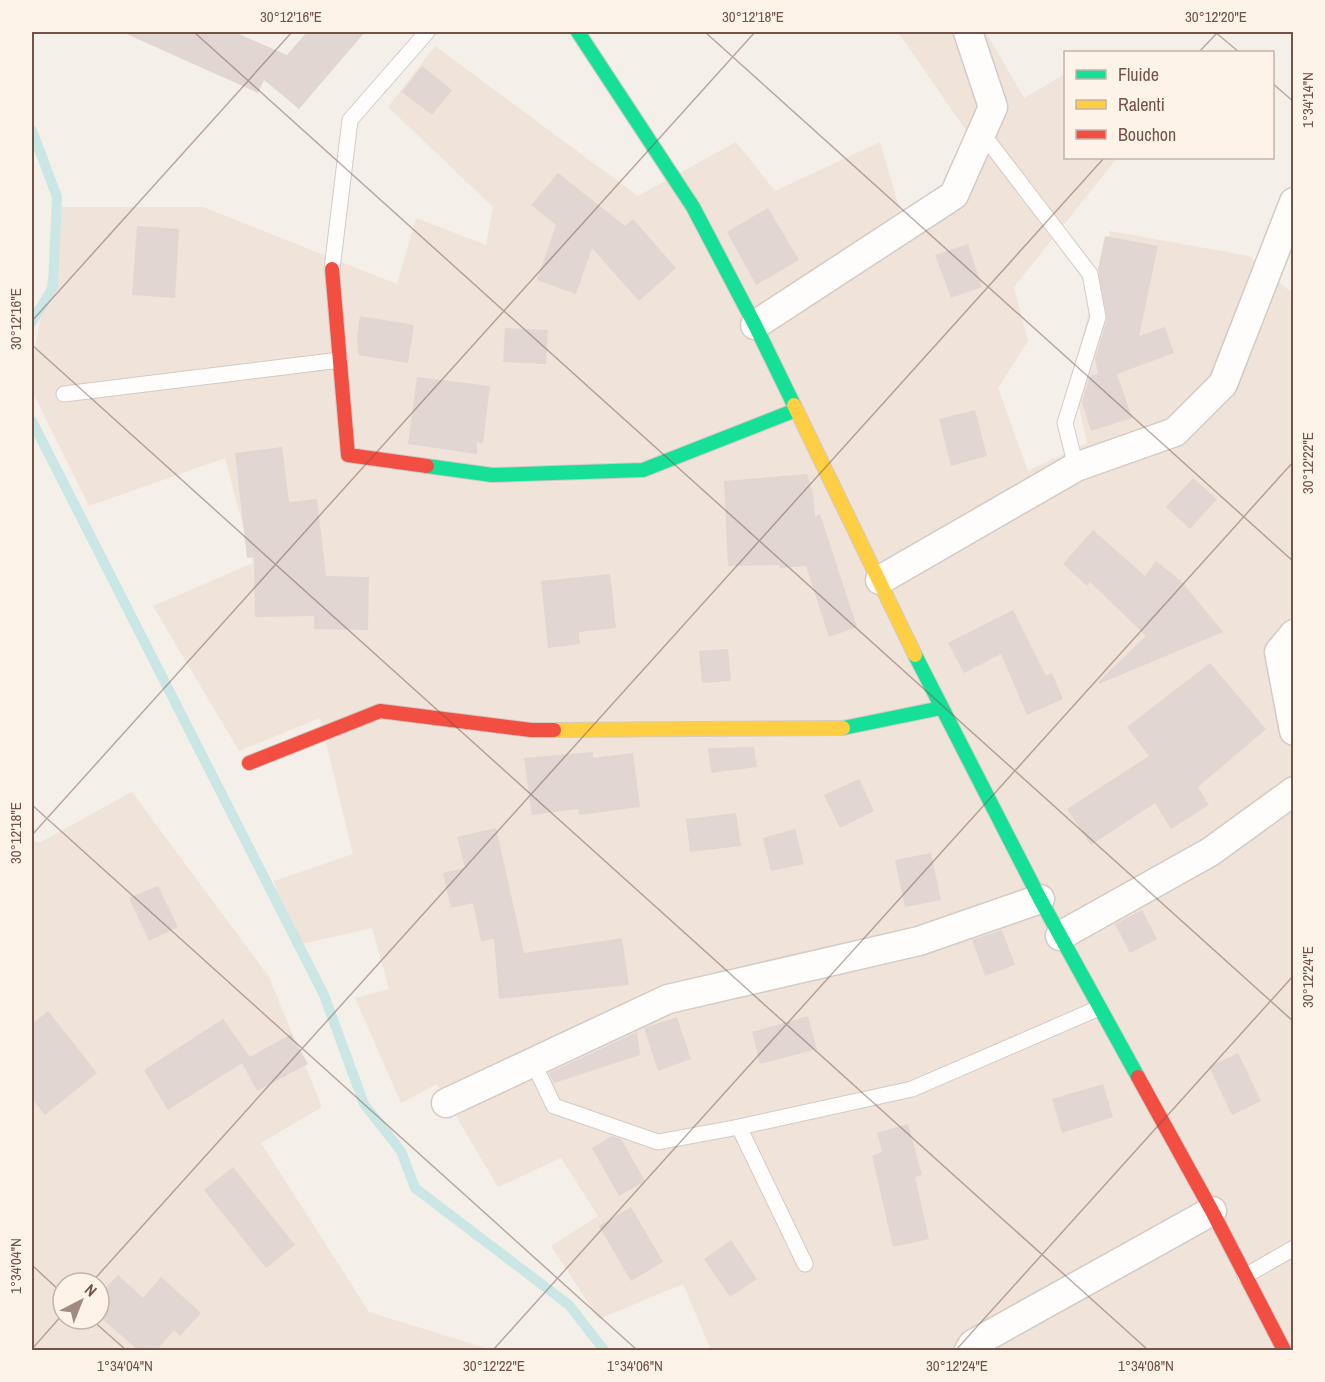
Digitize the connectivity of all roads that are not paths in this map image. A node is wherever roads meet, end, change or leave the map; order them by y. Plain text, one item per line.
1 (427, 32) edge
2 (578, 32) edge
3 (968, 32) edge
4 (982, 133) junction
5 (1293, 202) edge
6 (332, 269) joint
7 (755, 325) junction
8 (340, 360) junction
9 (64, 394) dead end
10 (796, 410) junction
11 (1076, 467) junction
12 (880, 580) junction
13 (1293, 634) edge
14 (941, 708) junction
15 (1293, 731) edge
16 (249, 763) dead end
17 (1293, 791) edge
18 (1040, 899) junction
19 (1060, 936) junction
20 (1099, 1008) junction
21 (533, 1062) junction
22 (446, 1103) dead end
23 (739, 1127) junction
24 (1212, 1211) junction
25 (1293, 1248) edge
26 (805, 1264) dead end
27 (1245, 1276) junction
28 (969, 1350) edge
29 (1284, 1350) edge

1 - 6 lane
2 - 7 street
3 - 4 street
4 - 7 street
4 - 11 lane
5 - 11 street
6 - 8 street
7 - 10 street
8 - 9 lane
8 - 10 street
10 - 12 street
11 - 12 street
12 - 14 street
13 - 15 street
14 - 16 street
14 - 18 street
17 - 19 street
18 - 19 street
18 - 21 street
19 - 20 street
20 - 23 lane
20 - 24 street
21 - 22 street
21 - 23 lane
23 - 26 lane
24 - 27 street
24 - 28 street
25 - 27 lane
27 - 29 street

